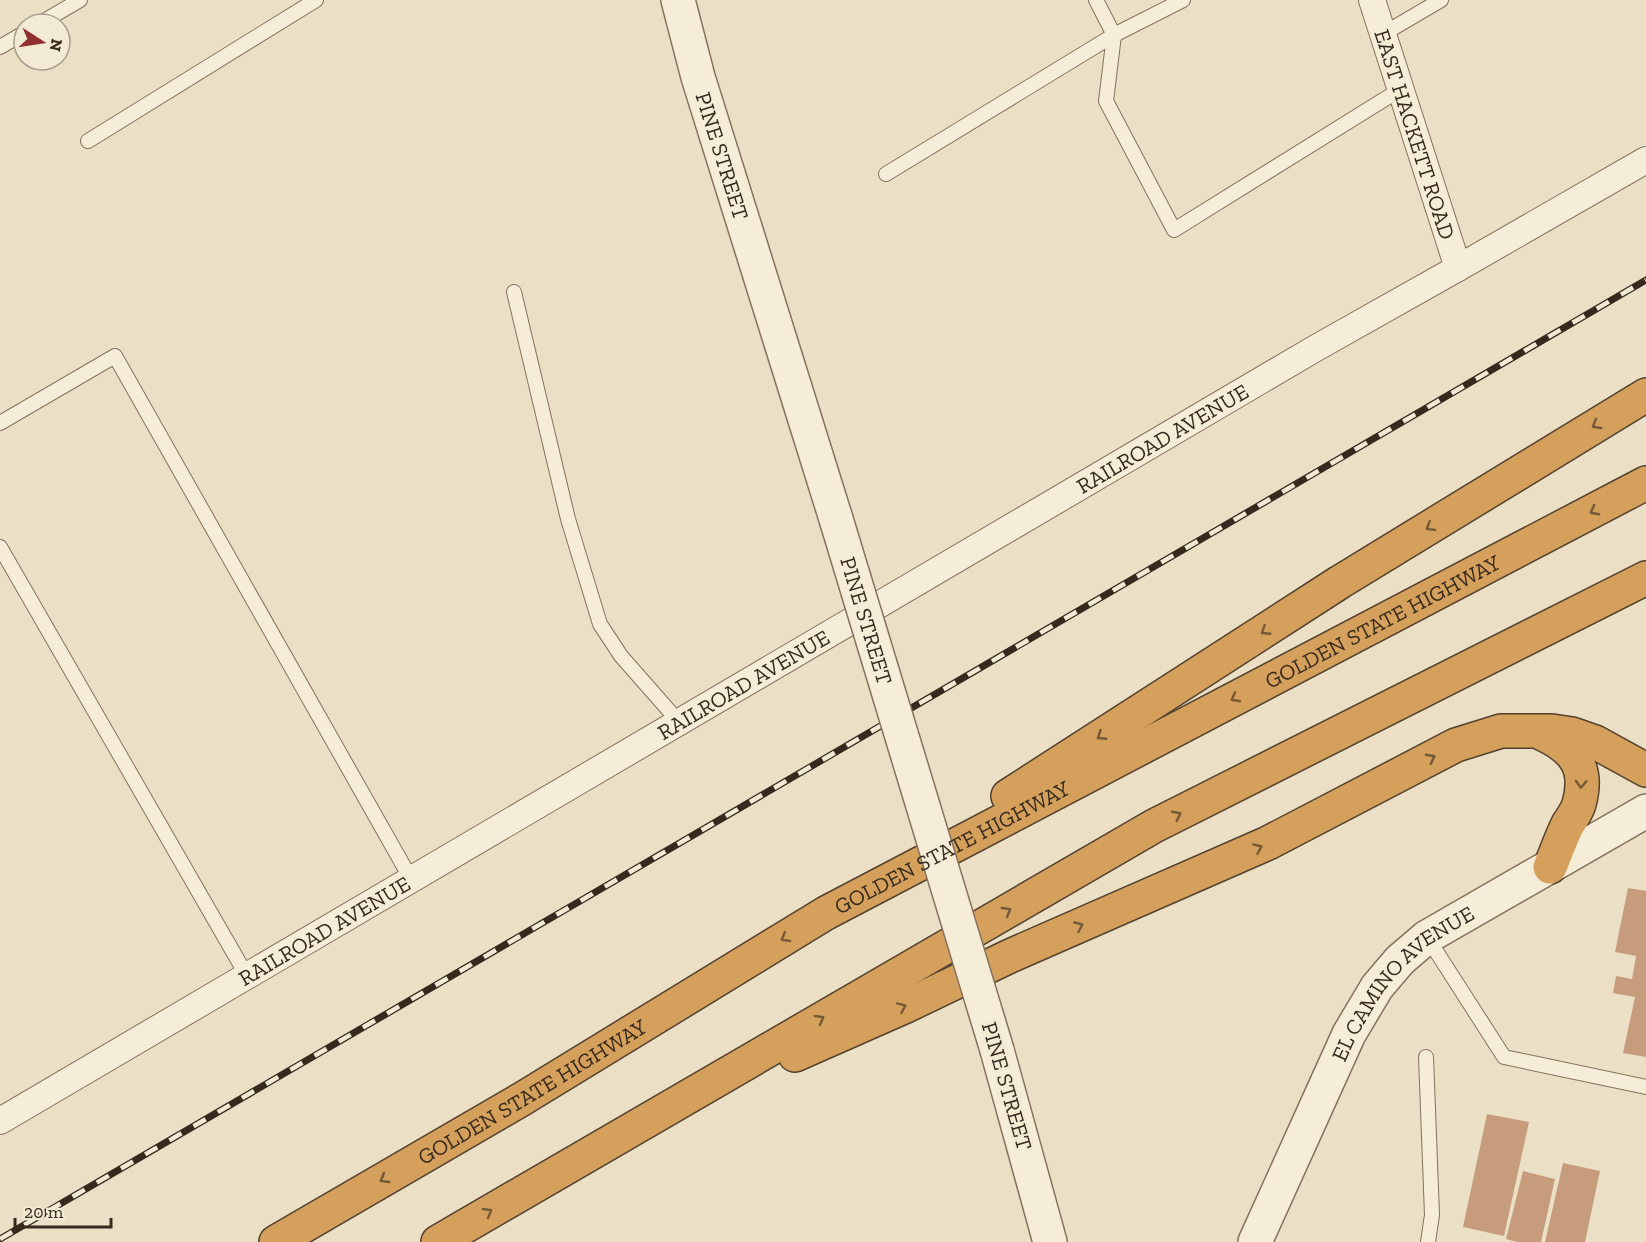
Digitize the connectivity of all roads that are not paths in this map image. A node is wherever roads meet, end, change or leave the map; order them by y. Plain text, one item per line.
1 (80, 0) edge
2 (316, 0) edge
3 (678, 0) edge
4 (1096, 0) edge
5 (1183, 0) edge
6 (1372, 0) edge
7 (1441, 0) edge
8 (60, 12) edge
9 (1383, 34) junction
10 (1114, 35) junction
11 (1401, 89) junction
12 (88, 141) dead end
13 (1646, 160) edge
14 (886, 174) dead end
15 (1458, 268) junction
16 (514, 292) dead end
17 (1646, 395) edge
18 (0, 423) edge
19 (1646, 483) edge
20 (0, 546) edge
21 (1646, 578) edge
22 (679, 722) junction
23 (1534, 730) junction
24 (1646, 770) edge
25 (1646, 811) edge
26 (1550, 867) junction
27 (411, 879) junction
28 (826, 913) junction
29 (1427, 937) junction
30 (247, 976) junction
31 (1426, 1058) dead end
32 (1646, 1087) edge
33 (0, 1121) edge
34 (637, 1125) junction
35 (1258, 1241) edge
36 (276, 1242) edge
37 (438, 1242) edge
38 (1050, 1242) edge
39 (1428, 1242) edge

1 - 8 lane
2 - 12 lane
3 - 38 street, PINE STREET, bridge
4 - 10 lane
5 - 10 lane
6 - 9 street, EAST HACKETT ROAD
7 - 9 lane
9 - 11 street, EAST HACKETT ROAD
10 - 11 lane
10 - 14 lane
11 - 15 street, EAST HACKETT ROAD
13 - 15 street, RAILROAD AVENUE
15 - 22 street, RAILROAD AVENUE
16 - 22 lane
17 -> 28 highway
18 - 27 lane
19 -> 28 highway, GOLDEN STATE HIGHWAY
20 - 30 lane
34 -> 21 highway
22 - 27 street, RAILROAD AVENUE
23 - 24 highway
23 -> 26 highway
34 -> 23 highway
25 - 26 street, EL CAMINO AVENUE
26 - 29 street, EL CAMINO AVENUE
27 - 30 street, RAILROAD AVENUE
28 -> 36 highway, GOLDEN STATE HIGHWAY
29 - 32 lane
29 - 35 street, EL CAMINO AVENUE
30 - 33 street, RAILROAD AVENUE
31 - 39 lane
37 -> 34 highway

